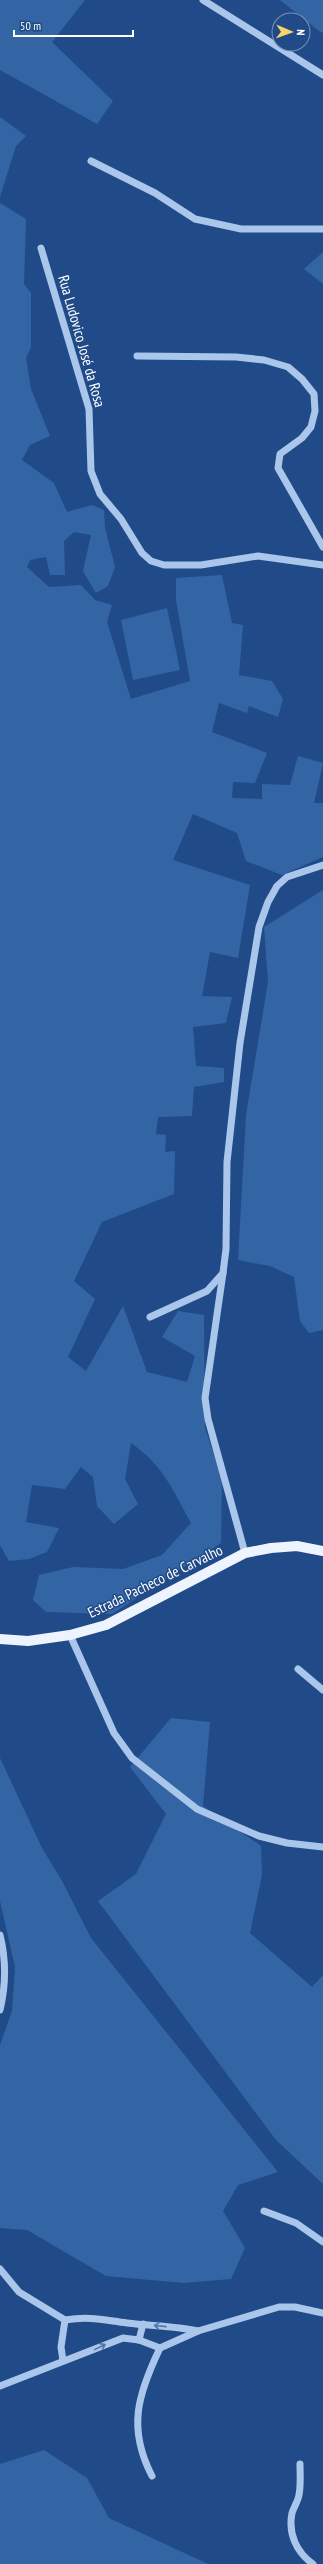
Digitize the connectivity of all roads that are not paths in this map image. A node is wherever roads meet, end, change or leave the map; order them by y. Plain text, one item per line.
1 (203, 0) edge
2 (323, 75) edge
3 (90, 161) dead end
4 (323, 229) edge
5 (41, 248) dead end
6 (137, 356) dead end
7 (323, 547) edge
8 (323, 565) edge
9 (323, 866) edge
10 (223, 1273) junction
11 (150, 1317) dead end
12 (323, 1551) edge
13 (245, 1553) junction
14 (70, 1635) junction
15 (0, 1639) edge
16 (298, 1669) dead end
17 (323, 1690) edge
18 (323, 1847) edge
19 (0, 1935) edge
20 (0, 2010) edge
21 (264, 2211) dead end
22 (323, 2242) edge
23 (0, 2269) edge
24 (323, 2313) edge
25 (65, 2320) junction
26 (143, 2324) junction
27 (198, 2331) junction
28 (139, 2340) junction
29 (160, 2348) junction
30 (63, 2361) junction
31 (0, 2386) edge
32 (300, 2464) dead end
33 (152, 2476) dead end
34 (313, 2564) edge

1 - 2 street
3 - 4 street
5 - 8 street, Rua Ludovico José da Rosa
6 - 7 street
9 - 10 street
10 - 11 street
10 - 13 street
12 - 13 main road, Estrada Pacheco de Carvalho
13 - 14 main road, Estrada Pacheco de Carvalho
14 - 15 main road, Estrada Pacheco de Carvalho
14 - 18 street
16 - 17 street
19 - 20 street
21 - 22 street
23 - 25 street
24 - 27 street
25 - 26 street
25 - 30 street
27 -> 26 street
26 - 28 street
27 - 29 street
28 - 29 street
30 -> 28 street
29 - 33 street
30 - 31 street
32 - 34 street

